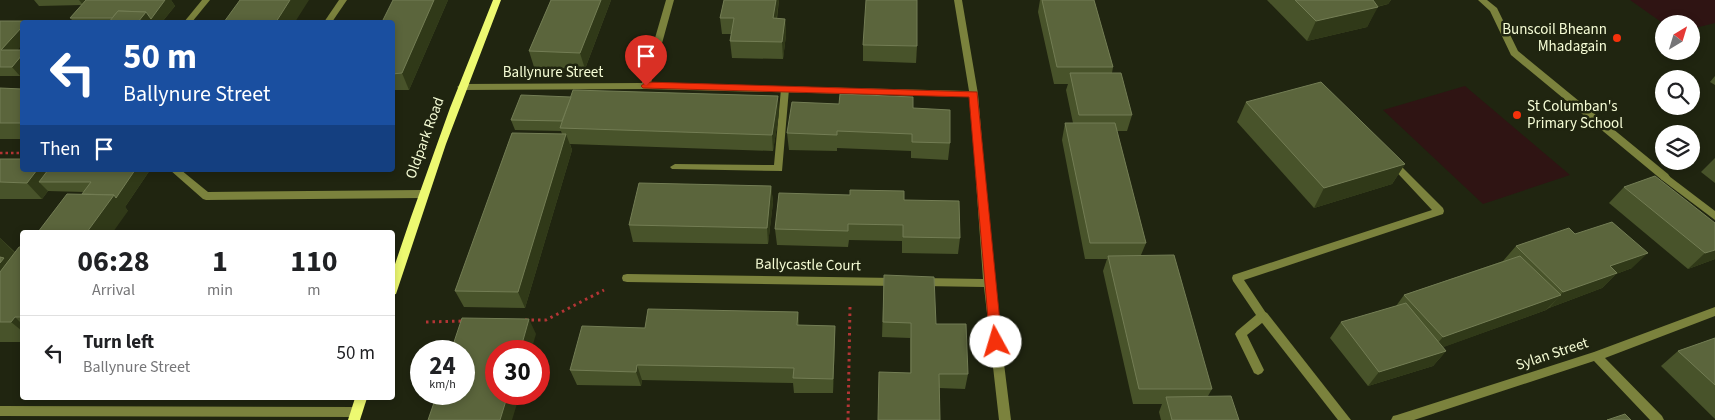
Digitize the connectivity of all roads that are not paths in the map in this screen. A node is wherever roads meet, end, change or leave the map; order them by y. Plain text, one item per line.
1 (206, 0) edge
2 (343, 0) edge
3 (497, 0) edge
4 (670, 0) edge
5 (958, 0) edge
6 (1482, 0) edge
7 (190, 20) edge
8 (329, 20) edge
9 (646, 86) junction
10 (461, 87) junction
11 (786, 89) junction
12 (974, 94) junction
13 (1387, 156) edge
14 (675, 167) dead end
15 (177, 172) edge
16 (422, 194) junction
17 (1715, 216) edge
18 (627, 278) road end
19 (395, 281) edge
20 (989, 283) junction
21 (1715, 311) edge
22 (1263, 316) junction
23 (1596, 356) junction
24 (1258, 370) dead end
25 (360, 400) edge
26 (0, 411) edge
27 (21, 415) edge
28 (355, 416) edge
29 (1005, 420) edge
30 (1345, 420) edge
31 (1397, 420) edge
32 (1658, 420) edge

1 - 7 street
2 - 8 street
3 - 10 main road, Oldpark Road
4 - 9 street
5 - 12 street
6 - 17 street
9 - 10 street, Ballynure Street
9 - 11 street, Ballynure Street
10 - 16 main road, Oldpark Road
11 - 12 street, Ballynure Street
11 - 14 street
12 - 20 street
13 - 22 street
15 - 16 street
16 - 19 main road, Oldpark Road
18 - 20 street, Ballycastle Court
20 - 29 street
21 - 23 street, Sylan Street
22 - 24 street
22 - 30 street
23 - 31 street, Sylan Street
23 - 32 street
25 - 28 main road
26 - 27 street
27 - 28 street

